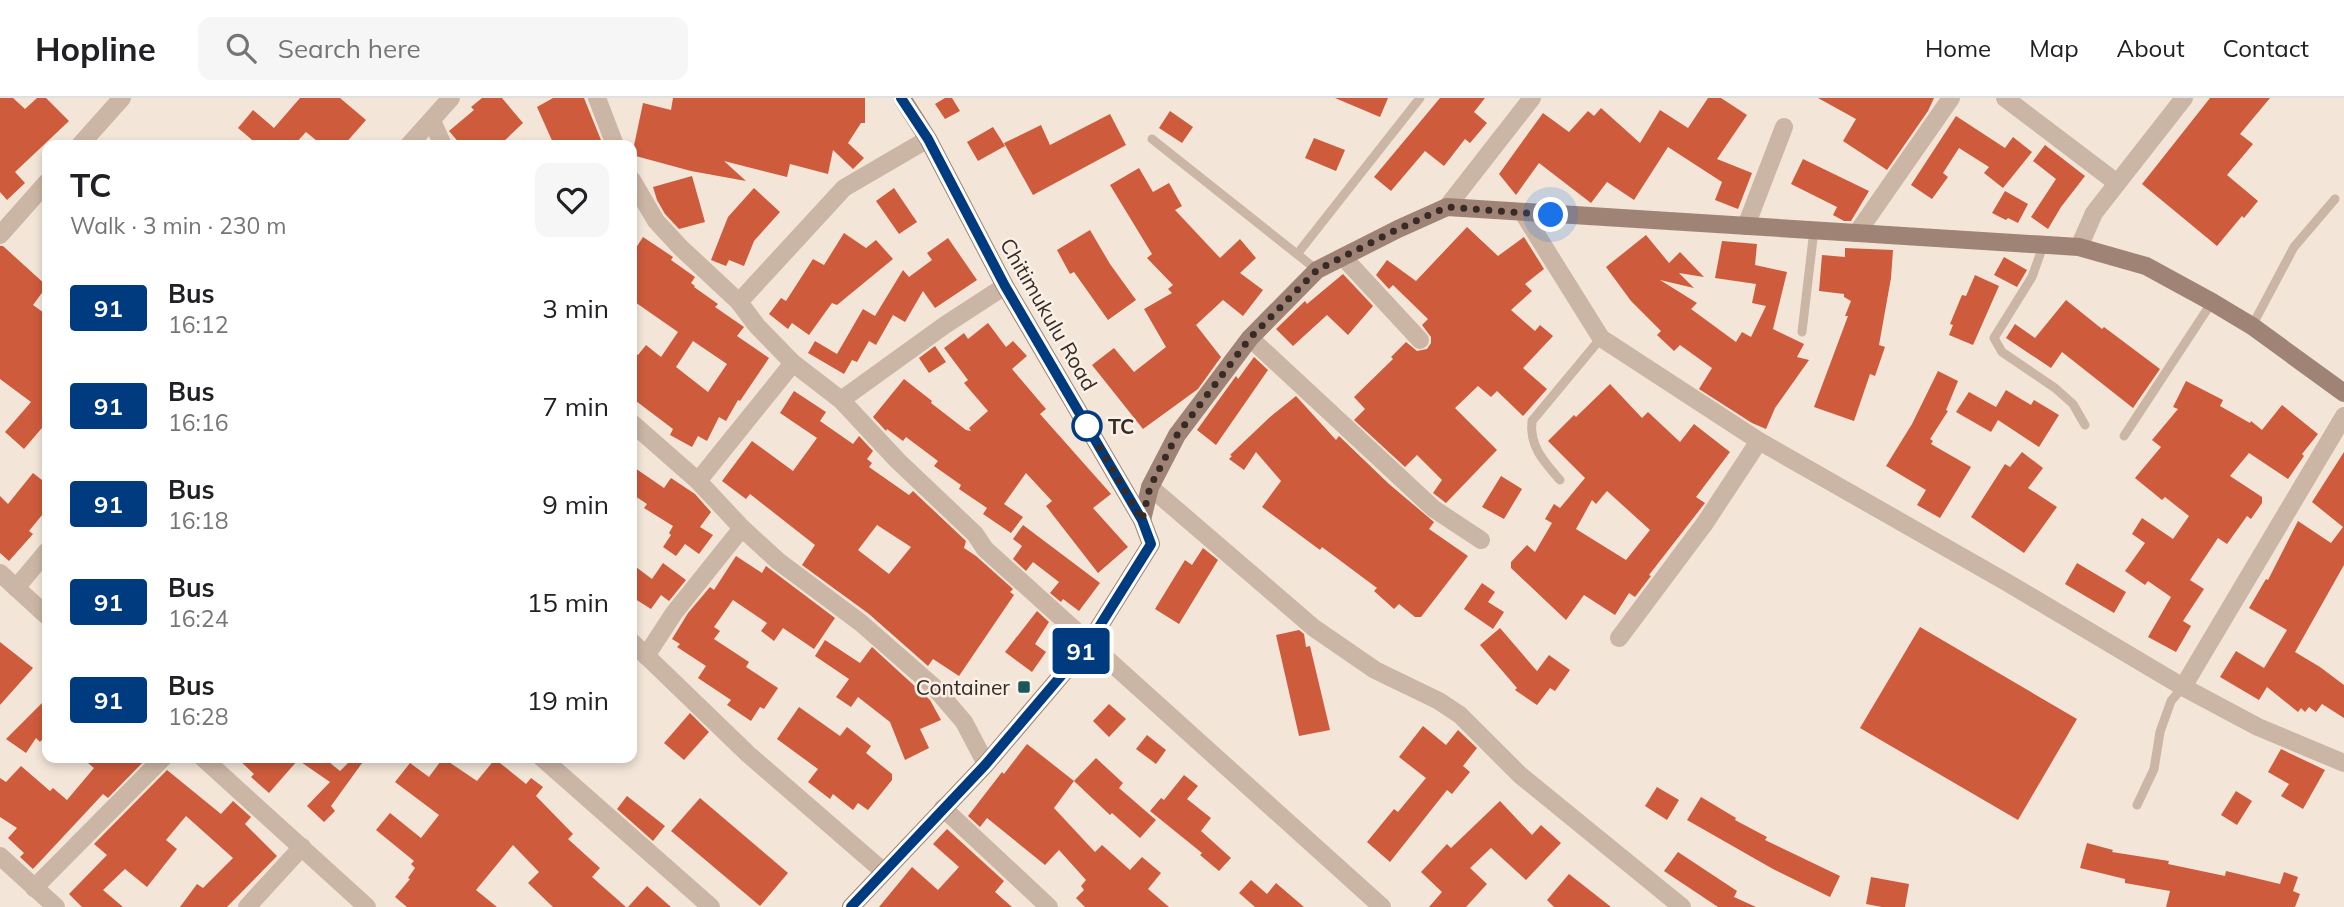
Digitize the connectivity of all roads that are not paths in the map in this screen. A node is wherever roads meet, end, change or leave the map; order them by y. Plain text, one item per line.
1 (122, 98) edge
2 (451, 98) edge
3 (597, 98) edge
4 (902, 98) edge
5 (1420, 98) edge
6 (1532, 98) edge
7 (1951, 98) edge
8 (2005, 98) edge
9 (2184, 98) edge
10 (432, 121) junction
11 (1784, 127) dead end
12 (928, 139) junction
13 (1152, 139) dead end
14 (84, 140) edge
15 (414, 140) edge
16 (441, 140) edge
17 (613, 140) edge
18 (2118, 183) junction
19 (42, 188) edge
20 (637, 189) edge
21 (2335, 199) dead end
22 (1447, 207) junction
23 (1523, 213) junction
24 (1746, 226) junction
25 (1814, 230) junction
26 (1857, 233) junction
27 (0, 234) edge
28 (2043, 246) junction
29 (2079, 247) junction
30 (1298, 253) junction
31 (1343, 257) junction
32 (1317, 270) junction
33 (1005, 286) junction
34 (739, 302) junction
35 (2212, 302) junction
36 (2252, 326) junction
37 (1802, 332) dead end
38 (1250, 338) junction
39 (1601, 338) junction
40 (1420, 340) dead end
41 (793, 363) junction
42 (2344, 393) edge
43 (841, 400) junction
44 (2344, 416) edge
45 (2085, 425) dead end
46 (637, 427) edge
47 (2124, 436) dead end
48 (1759, 441) junction
49 (1560, 480) dead end
50 (698, 481) junction
51 (1150, 487) junction
52 (1142, 520) junction
53 (742, 528) junction
54 (1481, 540) dead end
55 (42, 557) edge
56 (0, 573) edge
57 (16, 588) junction
58 (42, 611) edge
59 (1619, 638) dead end
60 (1089, 643) junction
61 (637, 647) edge
62 (646, 656) junction
63 (2183, 687) junction
64 (158, 763) edge
65 (209, 763) edge
66 (548, 763) edge
67 (2344, 763) edge
68 (986, 764) junction
69 (2137, 806) dead end
70 (943, 808) junction
71 (302, 847) junction
72 (0, 856) edge
73 (883, 871) junction
74 (34, 888) junction
75 (56, 907) edge
76 (247, 907) edge
77 (367, 907) edge
78 (711, 907) edge
79 (851, 907) edge
80 (1049, 907) edge
81 (1382, 907) edge
82 (1682, 907) edge

1 - 14 street
2 - 10 street
3 - 17 street
4 - 12 street, Chitimukulu Road
5 - 30 lane
6 - 22 street
7 - 26 street
8 - 18 street
9 - 18 street
10 - 15 street
10 - 16 street
11 - 24 street
12 - 33 street, Chitimukulu Road
12 - 34 street
13 - 30 lane
18 - 29 street
19 - 27 street
20 - 34 street
21 - 36 lane
22 - 23 street
22 - 31 street
23 - 24 street
23 - 39 street
24 - 25 street
25 - 26 street
25 - 37 lane
26 - 28 street
28 - 29 street
28 - 45 lane
29 - 35 street
30 - 32 lane
31 - 32 street
31 - 40 street
32 - 38 street
33 - 43 street
33 - 52 street, Chitimukulu Road
34 - 41 street
35 - 36 street
35 - 47 lane
36 - 42 street
38 - 51 street
38 - 54 street
39 - 48 street
39 - 49 lane
41 - 43 street
41 - 50 street
43 - 60 street
44 - 63 street
46 - 50 street
48 - 59 street
48 - 63 street
50 - 53 street
51 - 52 street
51 - 82 street
52 - 60 street, Chitimukulu Road
53 - 62 street
53 - 68 street
55 - 57 street
56 - 57 street
57 - 58 street
60 - 68 street, Chitimukulu Road
60 - 81 street
61 - 62 street
62 - 73 street
63 - 67 street
63 - 69 lane
64 - 74 street
65 - 71 street
66 - 78 street
68 - 70 street, Chitimukulu Road
70 - 73 street, Chitimukulu Road
70 - 80 street
71 - 76 street
71 - 77 street
72 - 74 street
73 - 79 street, Chitimukulu Road
74 - 75 street

